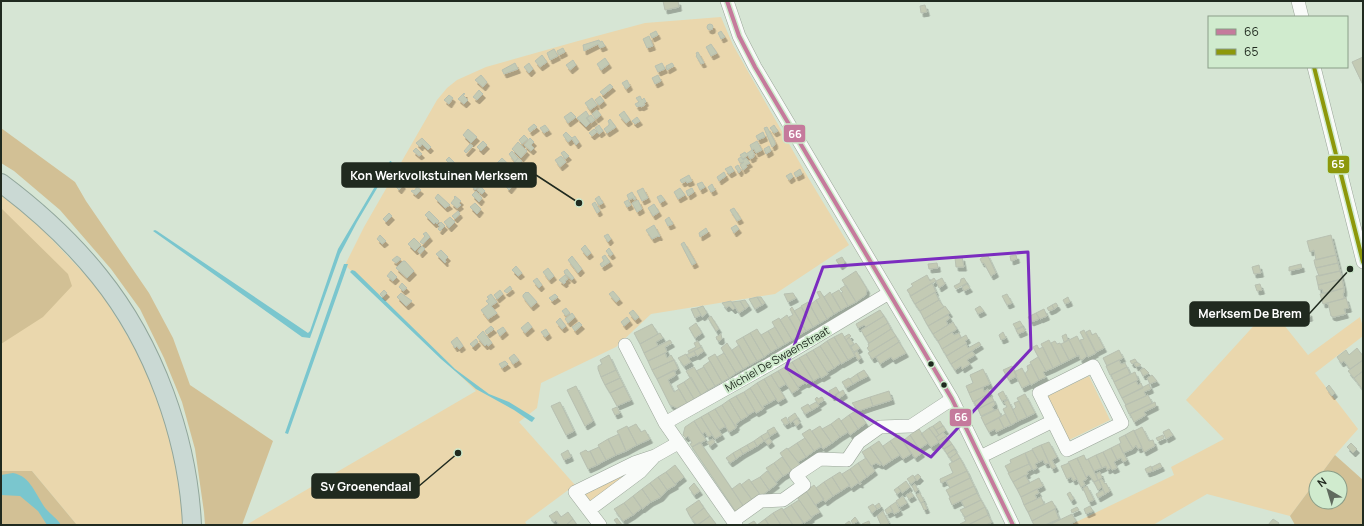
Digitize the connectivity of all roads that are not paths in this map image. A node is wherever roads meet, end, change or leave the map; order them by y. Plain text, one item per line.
1 (727, 1) edge
2 (1298, 1) edge
3 (1302, 16) edge
4 (1314, 68) edge
5 (1, 183) edge
6 (1360, 238) edge
7 (1363, 262) edge
8 (889, 293) junction
9 (625, 345) dead end
10 (952, 399) junction
11 (1053, 421) junction
12 (665, 423) junction
13 (678, 443) junction
14 (655, 456) junction
15 (980, 457) junction
16 (589, 510) junction
17 (735, 523) edge
18 (192, 525) edge
19 (600, 525) edge
20 (1012, 525) edge

1 - 8 street
2 - 3 street
4 - 6 street
5 - 18 highway
6 - 7 street
8 - 10 street
8 - 12 street, Michiel De Swaenstraat
9 - 12 street
10 - 15 street
10 - 17 street
11 - 11 street
11 - 15 street
12 - 13 street
13 - 14 street
13 - 17 street
14 - 16 street
14 - 16 street
15 - 20 street
16 - 19 street

